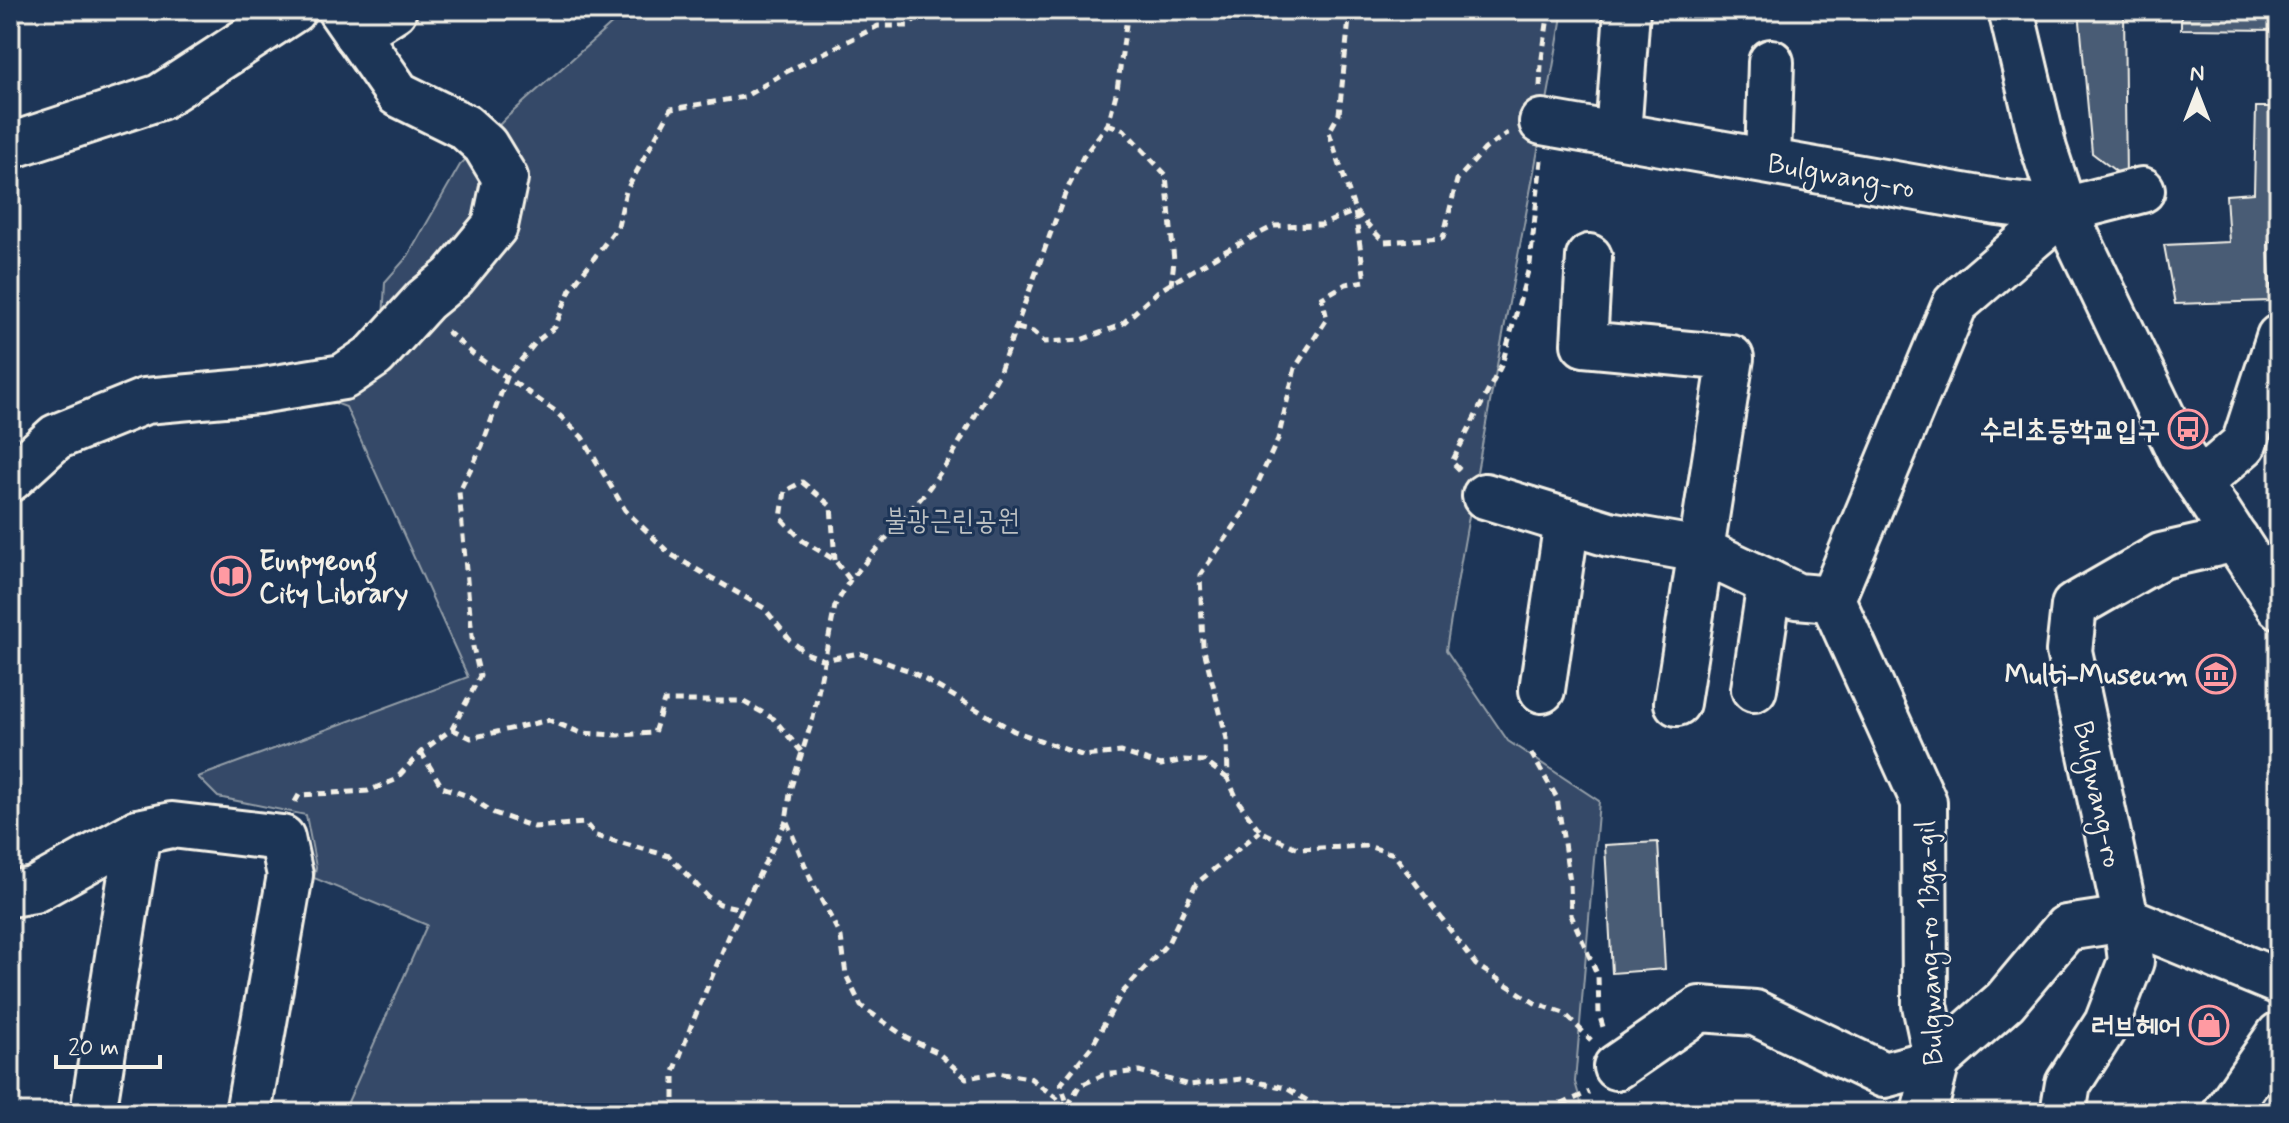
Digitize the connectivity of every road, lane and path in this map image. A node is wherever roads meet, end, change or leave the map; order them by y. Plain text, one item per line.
1 (293, 10) edge
2 (394, 10) edge
3 (924, 10) edge
4 (1128, 10) edge
5 (1350, 10) edge
6 (1549, 10) edge
7 (1627, 10) edge
8 (2011, 10) edge
9 (348, 22) edge
10 (1771, 62) dead end
11 (1541, 115) junction
12 (1108, 124) junction
13 (1618, 135) junction
14 (10, 146) edge
15 (1768, 161) junction
16 (2142, 190) dead end
17 (2064, 210) junction
18 (1355, 211) junction
19 (1589, 257) dead end
20 (1171, 286) junction
21 (419, 306) junction
22 (1017, 328) junction
23 (2279, 337) edge
24 (507, 377) junction
25 (13, 470) edge
26 (2199, 483) junction
27 (1485, 496) joint
28 (1567, 521) junction
29 (2236, 539) junction
30 (1700, 550) junction
31 (835, 560) junction
32 (850, 580) junction
33 (1770, 583) junction
34 (1832, 599) junction
35 (2279, 606) edge
36 (824, 660) junction
37 (1754, 689) dead end
38 (1542, 690) dead end
39 (1677, 703) dead end
40 (452, 729) junction
41 (421, 752) junction
42 (802, 752) junction
43 (1531, 753) dead end
44 (1228, 779) junction
45 (786, 821) junction
46 (1260, 831) junction
47 (138, 832) junction
48 (282, 838) junction
49 (10, 894) edge
50 (742, 909) junction
51 (2126, 919) junction
52 (2279, 982) edge
53 (2279, 1035) edge
54 (1937, 1061) junction
55 (1616, 1067) junction
56 (673, 1110) edge
57 (1069, 1110) edge
58 (93, 1113) edge
59 (248, 1113) edge
60 (665, 1113) edge
61 (1076, 1113) edge
62 (1328, 1113) edge
63 (1924, 1113) edge
64 (2063, 1113) edge
65 (2225, 1113) edge

1 - 14 street
2 - 9 street
3 - 24 path
4 - 12 path
5 - 18 path
6 - 11 path
7 - 13 street
8 - 17 street
9 - 21 street
10 - 15 street
11 - 13 street, Bulgwang-ro
11 - 18 path
11 - 27 path
12 - 20 path
12 - 22 path
13 - 15 street, Bulgwang-ro
15 - 17 street, Bulgwang-ro
16 - 17 street
17 - 26 street
17 - 34 street
18 - 20 path
18 - 44 path
19 - 30 street
20 - 22 path
21 - 24 path
21 - 25 street
22 - 32 path
23 - 26 street
24 - 36 path
24 - 40 path
26 - 29 street
27 - 28 street
28 - 30 street
28 - 38 street
29 - 35 street
29 - 51 street, Bulgwang-ro
30 - 33 street
30 - 39 street
31 - 31 path
31 - 32 path
32 - 36 path
33 - 34 street
33 - 37 street
34 - 54 street, Bulgwang-ro 13ga-gil
36 - 42 path
36 - 44 path
40 - 41 path
40 - 42 path
41 - 48 path
41 - 50 path
42 - 45 path
43 - 55 path
44 - 46 path
45 - 50 path
45 - 57 path
46 - 55 path
46 - 57 path
47 - 48 street
47 - 49 street
47 - 58 street
48 - 59 street
50 - 56 path
51 - 52 street
51 - 54 street
51 - 64 street
53 - 65 street
54 - 55 street
54 - 63 street, Bulgwang-ro 13ga-gil
56 - 60 path
57 - 61 path
57 - 62 path

